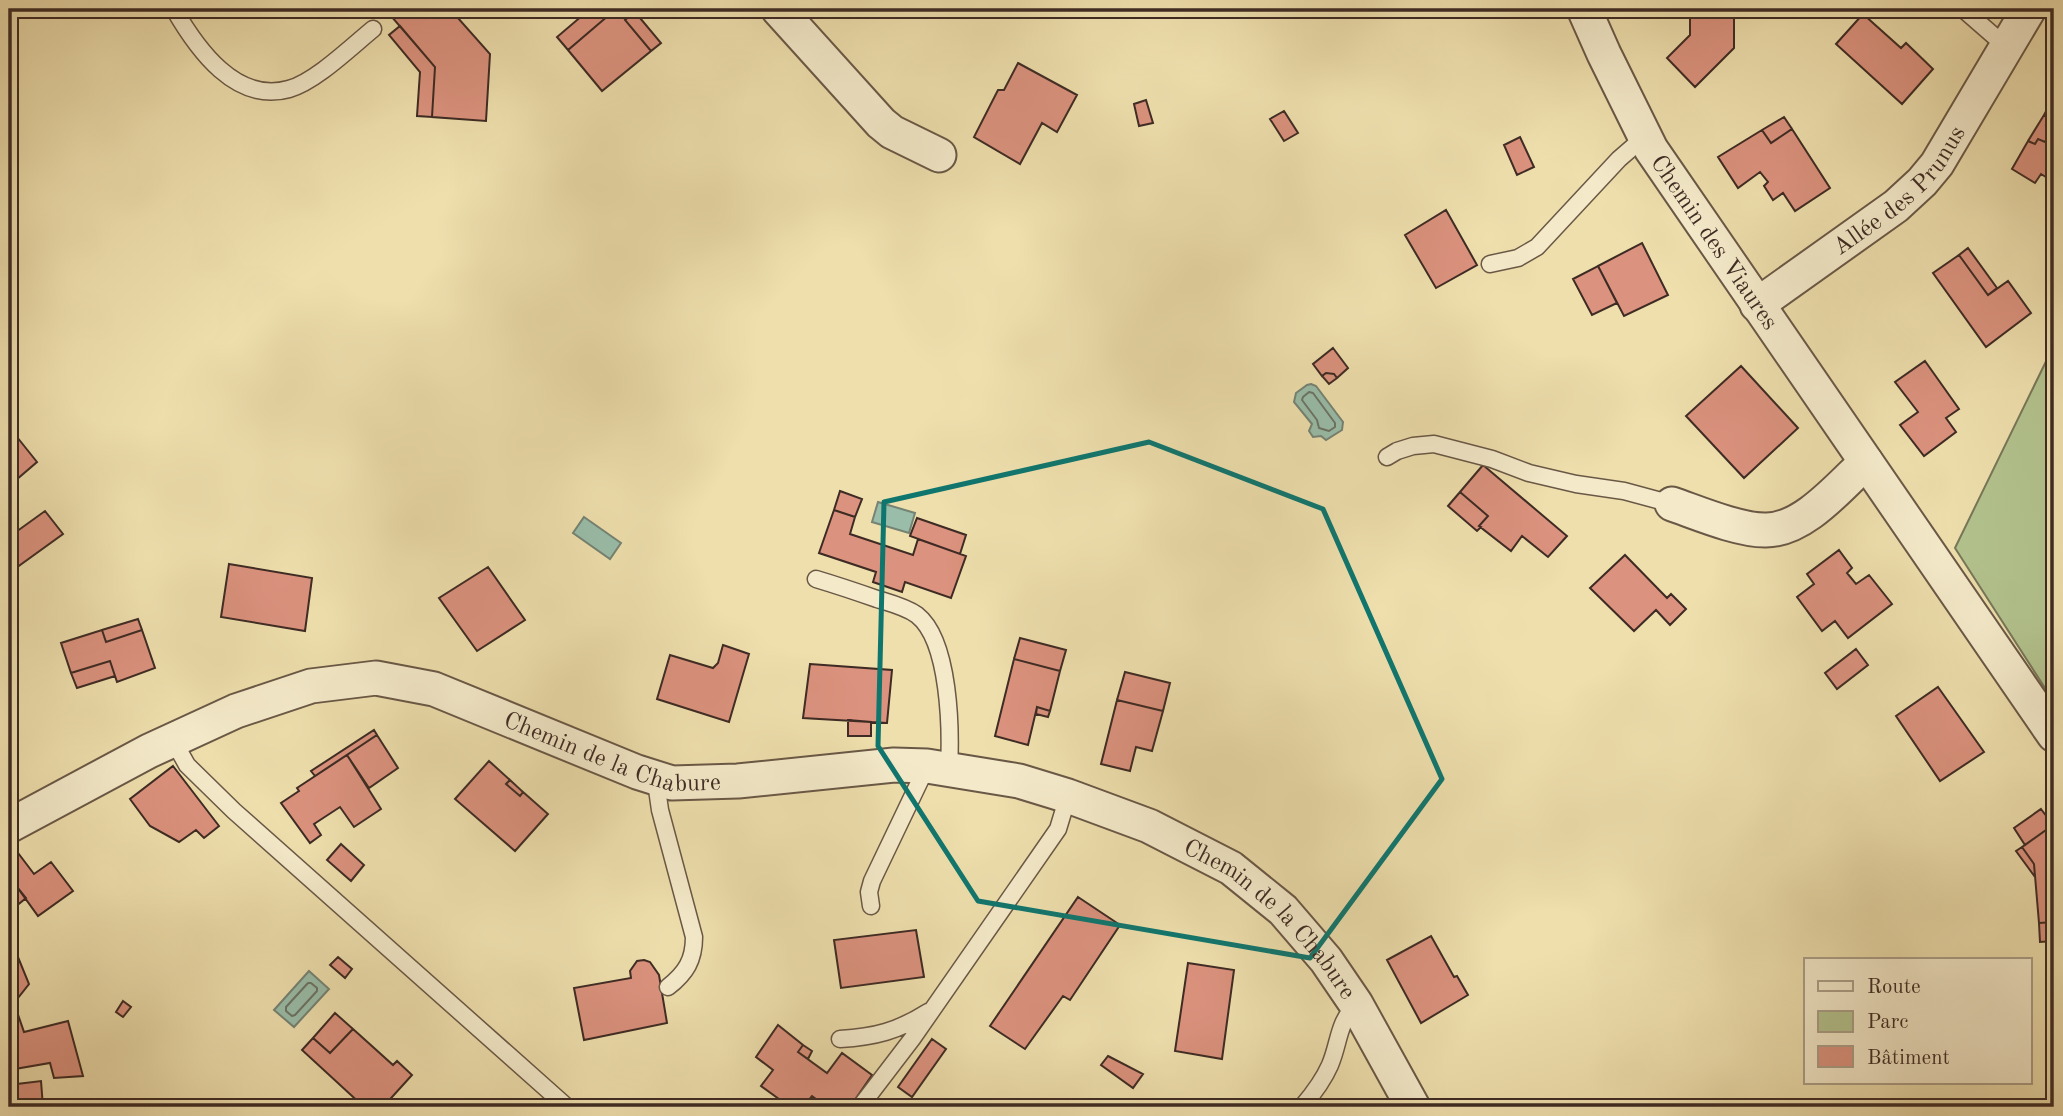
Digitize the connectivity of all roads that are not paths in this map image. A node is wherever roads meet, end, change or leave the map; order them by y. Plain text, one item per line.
1 (174, 9) edge
2 (778, 9) edge
3 (1584, 9) edge
4 (1963, 9) edge
5 (2029, 9) edge
6 (373, 29) dead end
7 (2008, 44) junction
8 (1646, 139) junction
9 (939, 155) dead end
10 (1490, 264) dead end
11 (1757, 305) junction
12 (1387, 457) dead end
13 (1866, 463) junction
14 (1672, 504) joint
15 (816, 579) dead end
16 (2054, 735) edge
17 (173, 740) junction
18 (938, 768) junction
19 (659, 779) junction
20 (1068, 796) junction
21 (9, 826) edge
22 (871, 905) dead end
23 (668, 987) dead end
24 (1356, 1004) junction
25 (933, 1009) junction
26 (840, 1039) dead end
27 (567, 1107) edge
28 (860, 1107) edge
29 (1302, 1107) edge
30 (1413, 1107) edge

1 - 6 lane
2 - 9 street
3 - 8 street, Chemin des Viaures
4 - 7 lane
5 - 7 street, Allée des Prunus
7 - 11 street, Allée des Prunus
8 - 10 lane
8 - 11 street, Chemin des Viaures
11 - 13 street, Chemin des Viaures
12 - 14 lane
13 - 14 street
13 - 16 street, Chemin des Viaures
15 - 18 lane
17 - 19 street, Chemin de la Chabure
17 - 21 street, Chemin de la Chabure
17 - 27 lane
18 - 19 street, Chemin de la Chabure
18 - 20 street, Chemin de la Chabure
18 - 22 lane
19 - 23 lane
20 - 24 street, Chemin de la Chabure
20 - 25 lane
24 - 29 lane
24 - 30 street, Chemin de la Chabure
25 - 26 lane
25 - 28 lane

